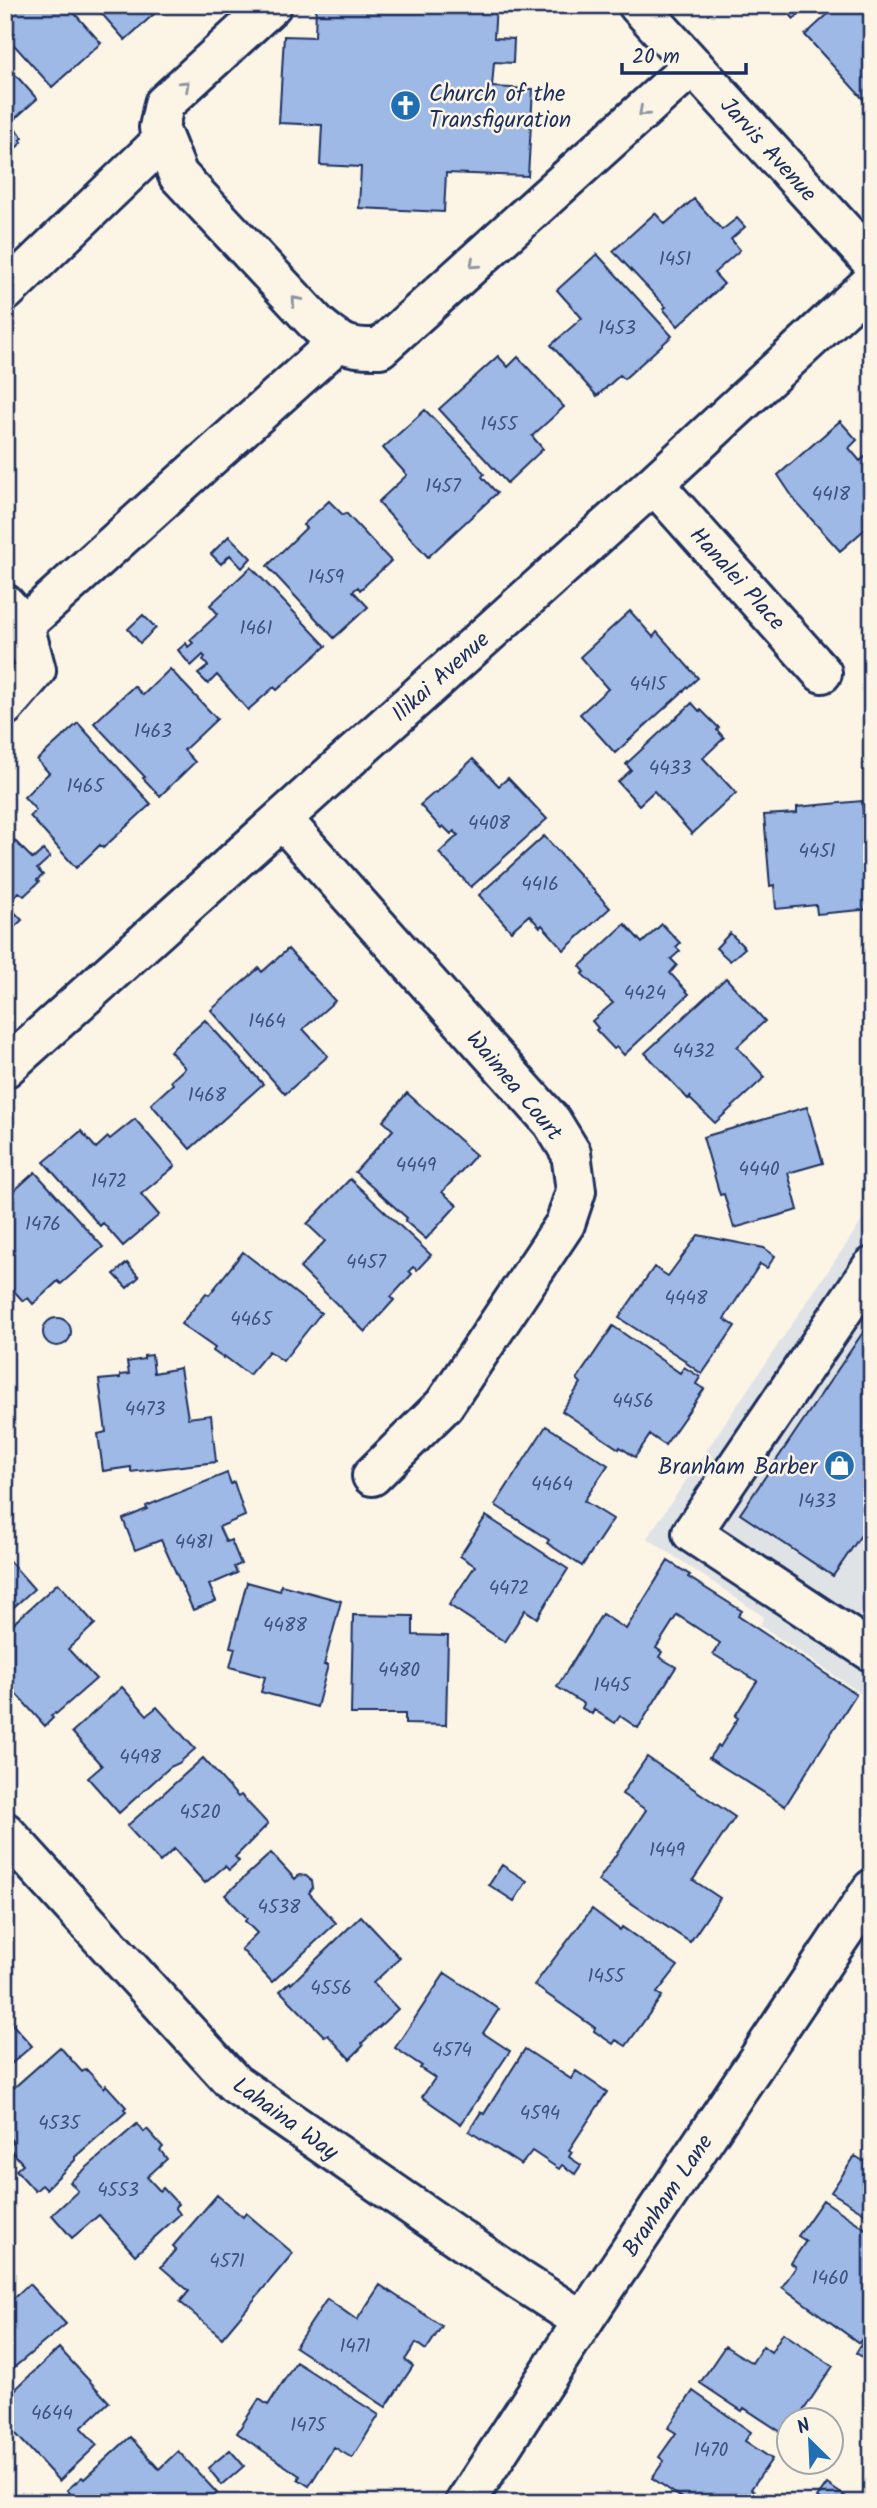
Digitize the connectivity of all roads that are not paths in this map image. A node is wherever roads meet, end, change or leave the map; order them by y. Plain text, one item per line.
1 (272, 5) edge
2 (639, 5) edge
3 (693, 65) junction
4 (163, 140) junction
5 (872, 262) edge
6 (872, 282) edge
7 (5, 292) edge
8 (338, 342) junction
9 (654, 484) junction
10 (15, 615) edge
11 (822, 673) dead end
12 (5, 706) edge
13 (282, 819) junction
14 (5, 1068) edge
15 (872, 1267) edge
16 (372, 1476) dead end
17 (867, 1640) edge
18 (5, 1832) edge
19 (872, 1889) edge
20 (583, 2321) junction
21 (465, 2503) edge

4 -> 1 street
2 - 3 street, Jarvis Avenue
3 - 5 street, Jarvis Avenue
3 -> 8 street
4 - 7 street
8 -> 4 street
6 - 9 street, Ilikai Avenue
8 - 10 street
9 - 11 street, Hanalei Place
9 - 13 street, Ilikai Avenue
10 - 12 street
13 - 14 street, Ilikai Avenue
13 - 16 street, Waimea Court
15 - 17 street
18 - 20 street, Lahaina Way
19 - 20 street, Branham Lane
20 - 21 street, Branham Lane

